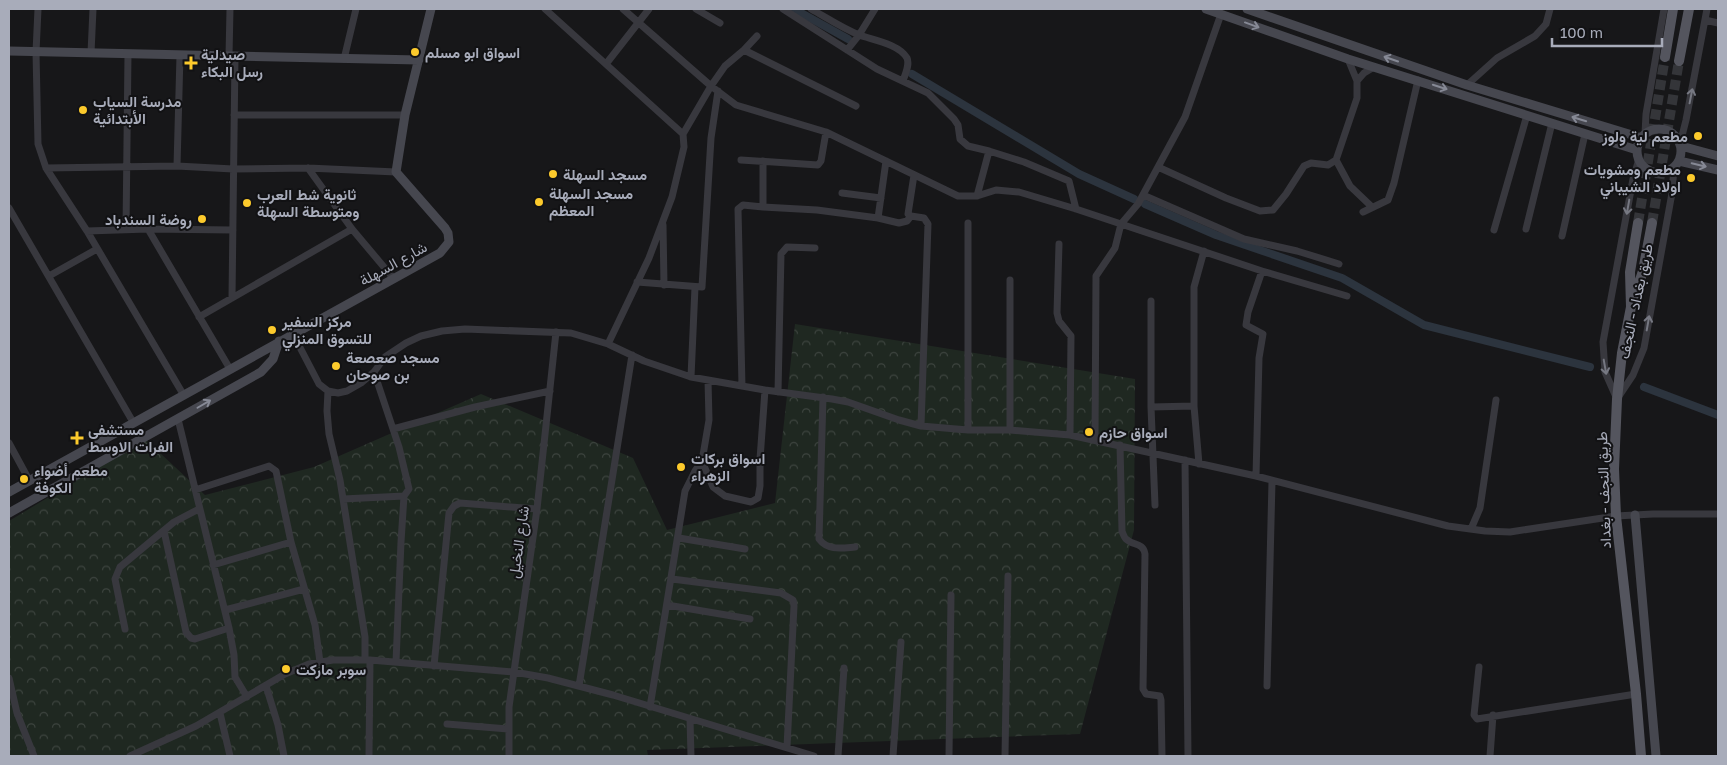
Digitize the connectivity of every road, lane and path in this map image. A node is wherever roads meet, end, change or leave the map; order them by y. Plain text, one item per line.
1 (38, 9) edge
2 (93, 9) edge
3 (230, 9) edge
4 (356, 9) edge
5 (431, 9) edge
6 (545, 9) edge
7 (623, 9) edge
8 (649, 9) edge
9 (696, 9) edge
10 (783, 9) edge
11 (811, 9) edge
12 (875, 9) edge
13 (1206, 9) edge
14 (1247, 9) edge
15 (1550, 9) edge
16 (1664, 9) edge
17 (1674, 9) edge
18 (1689, 9) edge
19 (1708, 9) edge
20 (1220, 14) junction
21 (1705, 20) junction
22 (638, 23) junction
23 (720, 23) dead end
24 (1718, 23) edge
25 (859, 35) junction
26 (757, 36) dead end
27 (744, 50) junction
28 (847, 50) junction
29 (9, 51) edge
30 (36, 52) junction
31 (92, 53) junction
32 (128, 54) junction
33 (180, 55) junction
34 (232, 56) junction
35 (1665, 57) tunnel mouth
36 (344, 58) junction
37 (1348, 59) junction
38 (419, 60) junction
39 (1679, 61) tunnel mouth
40 (606, 64) junction
41 (1374, 67) junction
42 (1418, 80) junction
43 (903, 81) junction
44 (1357, 81) junction
45 (1467, 85) junction
46 (711, 86) junction
47 (718, 91) junction
48 (856, 106) dead end
49 (234, 114) junction
50 (406, 115) junction
51 (1527, 115) junction
52 (1552, 123) junction
53 (826, 132) junction
54 (683, 134) junction
55 (1585, 134) junction
56 (1644, 136) junction
57 (1680, 145) junction
58 (989, 151) junction
59 (1638, 155) junction
60 (1718, 156) edge
61 (741, 160) dead end
62 (1336, 160) junction
63 (763, 161) junction
64 (886, 161) junction
65 (1676, 165) junction
66 (177, 166) junction
67 (126, 167) junction
68 (1158, 167) junction
69 (46, 168) junction
70 (308, 168) junction
71 (233, 169) junction
72 (1718, 170) edge
73 (396, 172) junction
74 (914, 175) junction
75 (842, 193) dead end
76 (1143, 195) junction
77 (977, 196) junction
78 (881, 198) junction
79 (763, 206) junction
80 (1372, 207) junction
81 (9, 208) edge
82 (1076, 209) junction
83 (1362, 212) dead end
84 (911, 216) junction
85 (878, 218) junction
86 (663, 222) junction
87 (968, 223) dead end
88 (1638, 223) tunnel mouth
89 (1652, 223) tunnel mouth
90 (1122, 224) junction
91 (148, 228) junction
92 (126, 229) junction
93 (1526, 229) dead end
94 (233, 230) junction
95 (352, 230) junction
96 (1494, 230) dead end
97 (86, 231) junction
98 (1562, 236) dead end
99 (1059, 244) dead end
100 (815, 248) dead end
101 (97, 249) junction
102 (1204, 251) junction
103 (1340, 264) dead end
104 (1262, 270) junction
105 (49, 276) junction
106 (394, 279) junction
107 (1010, 280) dead end
108 (637, 282) junction
109 (664, 285) junction
110 (695, 288) junction
111 (1347, 296) dead end
112 (232, 298) junction
113 (1151, 301) dead end
114 (1631, 307) junction
115 (199, 317) junction
116 (556, 332) junction
117 (292, 334) junction
118 (280, 341) junction
119 (608, 344) junction
120 (632, 355) junction
121 (230, 369) junction
122 (374, 372) junction
123 (691, 377) junction
124 (708, 380) junction
125 (742, 386) junction
126 (328, 390) junction
127 (765, 390) junction
128 (550, 391) junction
129 (778, 392) junction
130 (183, 394) junction
131 (824, 397) junction
132 (1617, 399) junction
133 (1496, 400) dead end
134 (1194, 406) junction
135 (1151, 407) junction
136 (178, 419) junction
137 (133, 422) junction
138 (921, 426) junction
139 (393, 429) junction
140 (968, 430) junction
141 (1010, 430) junction
142 (1070, 435) junction
143 (1095, 440) junction
144 (9, 443) edge
145 (1120, 446) junction
146 (1152, 453) junction
147 (1185, 460) junction
148 (702, 462) junction
149 (1199, 464) junction
150 (1256, 476) junction
151 (29, 480) junction
152 (1272, 481) junction
153 (194, 490) junction
154 (9, 492) edge
155 (404, 496) junction
156 (343, 499) junction
157 (1155, 505) dead end
158 (199, 509) junction
159 (537, 509) junction
160 (9, 512) edge
161 (1718, 514) edge
162 (1635, 515) junction
163 (1616, 516) junction
164 (1471, 529) junction
165 (164, 531) junction
166 (679, 538) junction
167 (291, 542) junction
168 (855, 547) dead end
169 (745, 549) dead end
170 (213, 565) junction
171 (1008, 576) dead end
172 (672, 579) junction
173 (304, 589) junction
174 (951, 595) dead end
175 (667, 605) junction
176 (225, 610) junction
177 (750, 619) dead end
178 (229, 628) junction
179 (125, 629) dead end
180 (901, 642) dead end
181 (368, 660) junction
182 (320, 662) junction
183 (396, 662) junction
184 (434, 666) junction
185 (1479, 667) dead end
186 (844, 668) dead end
187 (514, 672) junction
188 (9, 678) edge
189 (266, 686) junction
190 (579, 686) junction
191 (1267, 686) dead end
192 (1636, 694) junction
193 (247, 697) junction
194 (650, 707) junction
195 (220, 713) junction
196 (1493, 716) junction
197 (690, 719) junction
198 (447, 724) dead end
199 (508, 729) junction
200 (787, 747) junction
201 (369, 755) dead end
202 (34, 756) edge
203 (134, 756) edge
204 (230, 756) edge
205 (284, 756) edge
206 (509, 756) edge
207 (691, 756) edge
208 (814, 756) edge
209 (838, 756) edge
210 (893, 756) edge
211 (949, 756) edge
212 (1006, 756) edge
213 (1162, 756) edge
214 (1188, 756) edge
215 (1490, 756) edge
216 (1641, 756) edge
217 (1656, 756) edge

1 - 30 street
2 - 31 street
3 - 34 street
4 - 36 street
5 - 38 main road
6 - 40 street
7 - 22 street
8 - 22 street
9 - 23 street
10 - 28 street
11 - 25 street
12 - 25 street
13 - 20 main road
45 -> 14 main road
15 - 45 street
16 - 56 street
17 - 35 main road
18 - 39 main road
19 - 21 street
20 -> 37 main road
20 - 68 street
21 - 24 street
57 -> 21 street
22 - 40 street
22 - 46 street
25 - 28 street
25 - 43 street
26 - 27 street
27 - 46 street
27 - 48 street
28 - 43 street
29 - 30 main road
30 - 31 main road
30 - 69 street
31 - 32 main road
32 - 33 main road
32 - 67 street
33 - 34 main road
33 - 66 street
34 - 36 main road
34 - 49 street
36 - 38 main road
37 - 41 main road
37 - 44 street
38 - 50 main road
40 - 54 street
41 - 42 main road
41 - 44 street
42 -> 51 main road
42 - 80 street
43 - 58 street
44 - 62 street
56 -> 45 main road
46 - 47 street
46 - 54 street
47 - 53 street
47 - 110 street
49 - 50 street
49 - 71 street
50 - 73 main road
51 - 52 main road
51 - 96 street
52 - 55 main road
52 - 93 street
53 - 63 street
53 - 64 street
54 - 86 street
55 - 59 main road
55 - 98 street
56 - 57 main road
56 - 59 main road
57 - 60 main road
57 - 65 main road
58 - 77 street
58 - 82 street
59 - 65 main road
59 -> 132 street, طريق بغداد - النجف
61 - 63 street
62 - 68 street
62 - 80 street
63 - 79 street
64 - 74 street
64 - 78 street
65 -> 72 main road
132 -> 65 street, طريق بغداد - النجف
66 - 67 street
66 - 71 street
67 - 69 street
67 - 92 street
68 - 76 street
69 - 97 street
70 - 71 street
70 - 73 street
70 - 95 street
71 - 94 street
73 - 106 main road, شارع السهلة
74 - 77 street
74 - 84 street
75 - 78 street
76 - 90 street
76 - 103 street
77 - 82 street
78 - 85 street
79 - 85 street
79 - 125 street
80 - 83 street
81 - 105 street
82 - 90 street
84 - 85 street
84 - 138 street
86 - 108 street
86 - 109 street
87 - 140 street
88 - 114 main road, طريق النجف - بغداد
89 - 114 main road, طريق بغداد - النجف
90 - 102 street
90 - 143 street
91 - 92 street
91 - 94 street
91 - 115 street
92 - 97 street
94 - 112 street
95 - 106 street
95 - 112 street
97 - 101 street
99 - 142 street
100 - 129 street
101 - 105 street
101 - 130 street
102 - 104 street
102 - 134 street
104 - 111 street
104 - 150 street
105 - 137 street
106 - 117 main road, شارع السهلة
107 - 141 street
108 - 109 street
108 - 119 street
109 - 110 street
110 - 123 street
112 - 115 street
113 - 135 street
114 - 132 main road, طريق النجف - بغداد
115 - 121 street
116 - 119 street
116 - 122 street
116 - 128 street, شارع النخيل
117 - 118 main road, شارع السهلة
117 - 126 street
118 - 121 main road, شارع السهلة
136 -> 118 main road
119 - 120 street
120 - 123 street
120 - 190 street
121 - 130 main road, شارع السهلة
122 - 126 street
122 - 139 street
123 - 124 street
124 - 125 street
124 - 148 street
125 - 127 street
126 - 156 street
127 - 129 street
127 - 148 street
128 - 139 street
128 - 159 street, شارع النخيل
129 - 131 street
130 - 137 main road, شارع السهلة
131 - 138 street
131 - 168 street
132 - 163 main road, طريق النجف - بغداد
133 - 164 street
134 - 135 street
134 - 149 street
135 - 146 street
136 - 153 street
136 - 160 main road
137 - 151 main road, شارع السهلة
138 - 140 street
139 - 155 street
140 - 141 street
141 - 142 street
142 - 143 street
143 - 145 street
144 - 151 street
145 - 146 street
145 - 213 street
146 - 147 street
146 - 157 street
147 - 149 street
147 - 214 street
148 - 166 street
149 - 150 street
150 - 152 street
151 - 154 main road, شارع السهلة
152 - 164 street
152 - 191 street
153 - 158 street
153 - 167 street
155 - 156 street
155 - 183 street
156 - 181 street
158 - 165 street
158 - 170 street
159 - 184 street
159 - 187 street, شارع النخيل
161 - 162 street
162 - 163 street
162 - 217 main road
163 - 164 street
163 - 192 main road, طريق النجف - بغداد
165 - 178 street
165 - 179 street
166 - 169 street
166 - 172 street
167 - 170 street
167 - 173 street
170 - 176 street
171 - 212 street
172 - 175 street
172 - 200 street
173 - 176 street
173 - 182 street
174 - 211 street
175 - 177 street
175 - 194 street
176 - 178 street
178 - 193 street
180 - 210 street
181 - 182 street
181 - 183 street
181 - 201 street
182 - 189 street
183 - 184 street
184 - 187 street
185 - 196 street
186 - 209 street
187 - 190 street
187 - 199 street, شارع النخيل
188 - 202 street
189 - 193 street
189 - 205 street
190 - 194 street
192 - 196 street
192 - 216 main road, طريق النجف - بغداد
193 - 195 street
194 - 197 street
195 - 203 street
195 - 204 street
196 - 215 street
197 - 200 street
197 - 207 street
198 - 199 street
199 - 206 street, شارع النخيل
200 - 208 street

